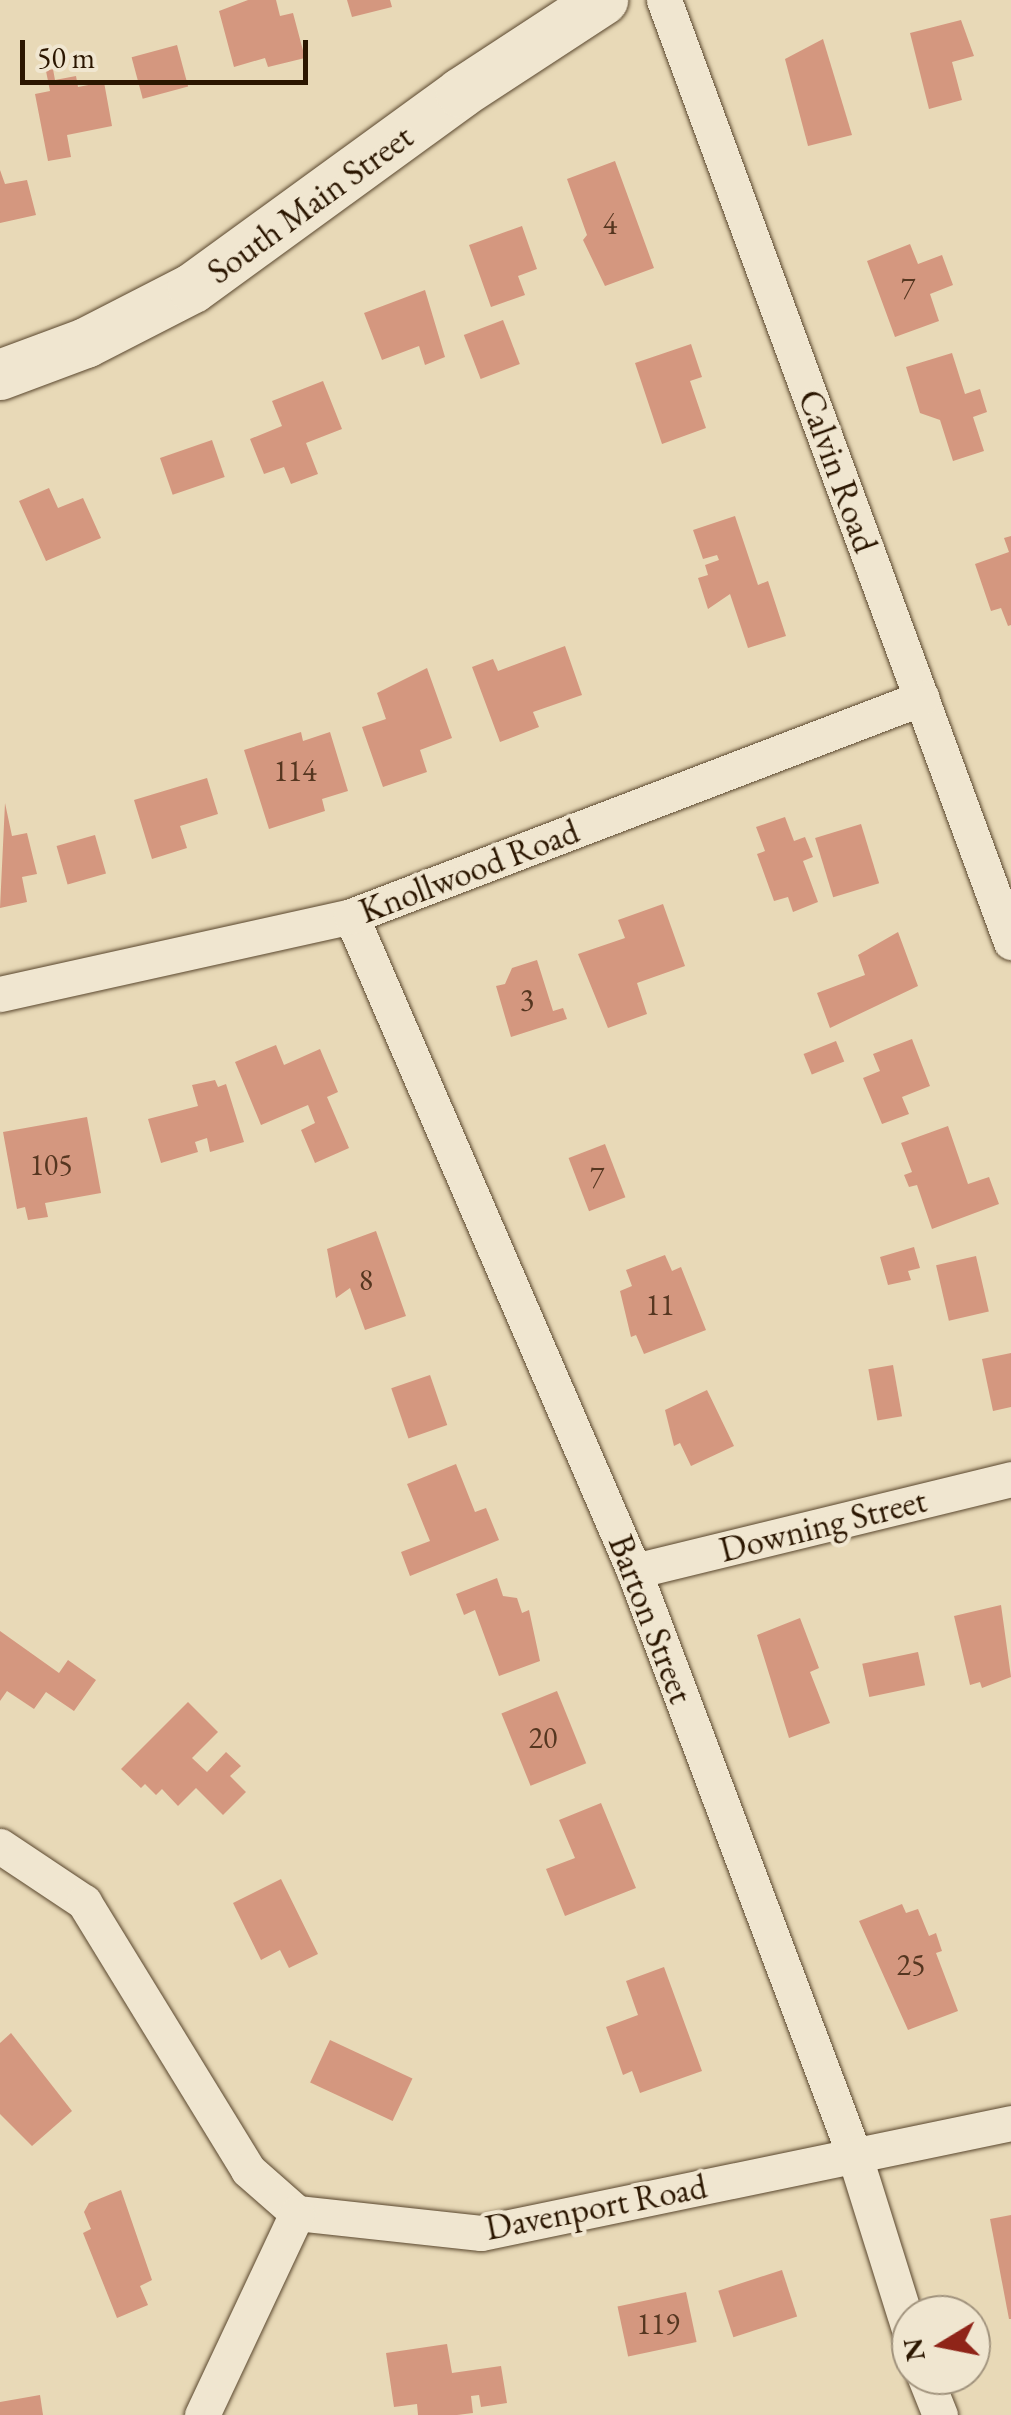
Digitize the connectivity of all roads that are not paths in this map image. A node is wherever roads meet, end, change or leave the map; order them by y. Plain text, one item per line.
1 (602, 0) edge
2 (664, 0) edge
3 (0, 375) edge
4 (922, 698) junction
5 (351, 916) junction
6 (1011, 942) edge
7 (0, 994) edge
8 (1011, 1479) edge
9 (634, 1571) junction
10 (0, 1846) edge
11 (1011, 2123) edge
12 (854, 2157) junction
13 (297, 2213) junction
14 (898, 2295) edge
15 (202, 2415) edge

1 - 3 street, South Main Street
2 - 4 street, Calvin Road
4 - 5 street, Knollwood Road
4 - 6 street, Calvin Road
5 - 7 street, Knollwood Road
5 - 9 street, Barton Street
8 - 9 street, Downing Street
9 - 12 street, Barton Street
10 - 13 street
11 - 12 street, Davenport Road
12 - 13 street, Davenport Road
12 - 14 street, Barton Street
13 - 15 street

